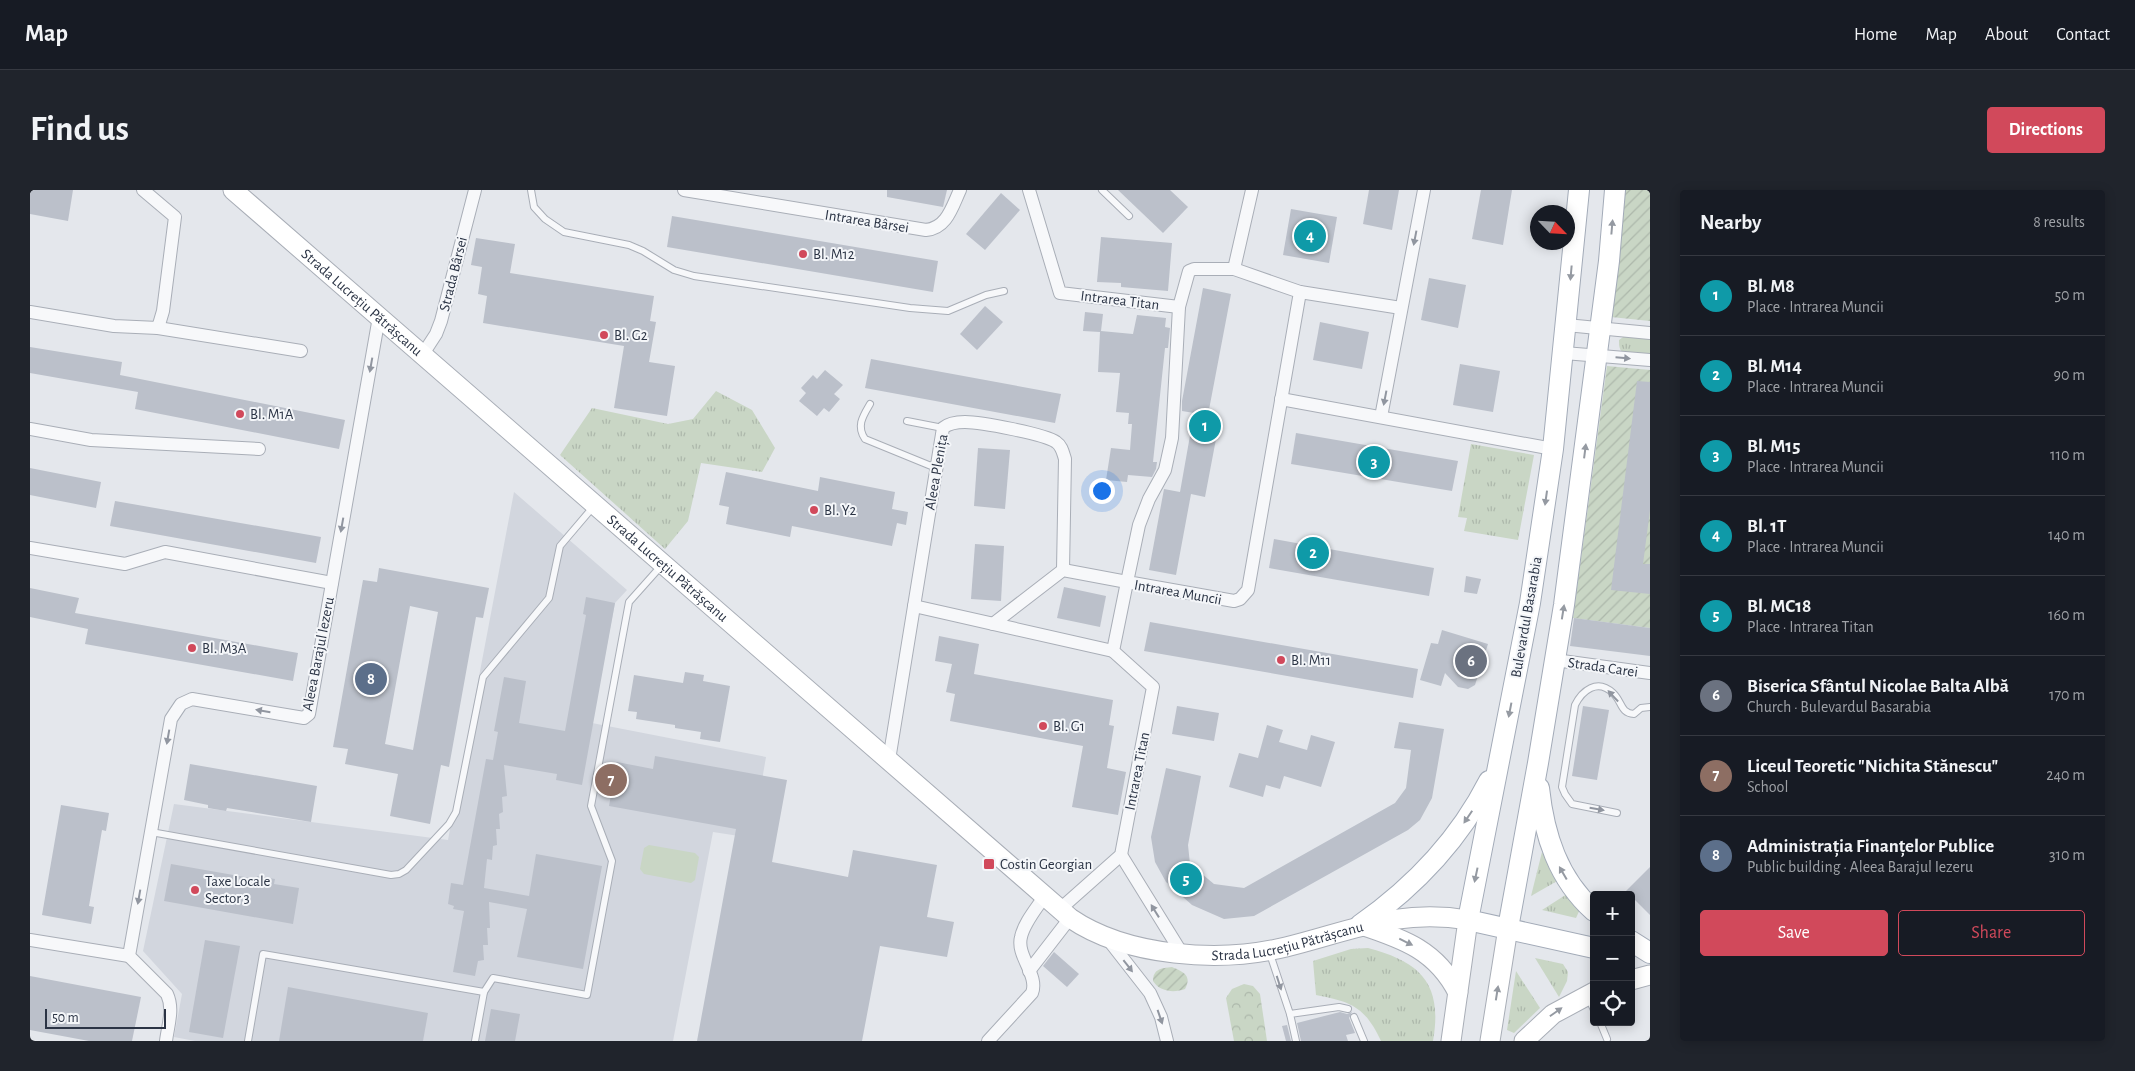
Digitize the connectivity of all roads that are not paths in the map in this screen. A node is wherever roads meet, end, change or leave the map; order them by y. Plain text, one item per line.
1 (143, 190) edge
2 (233, 190) edge
3 (474, 190) edge
4 (531, 190) edge
5 (684, 190) edge
6 (960, 190) edge
7 (1029, 190) edge
8 (1102, 190) edge
9 (1252, 190) edge
10 (1424, 190) edge
11 (1579, 190) edge
12 (1616, 190) edge
13 (753, 196) edge
14 (1129, 216) dead end
15 (1234, 269) junction
16 (1004, 291) dead end
17 (1300, 292) junction
18 (1180, 307) junction
19 (1401, 308) junction
20 (30, 312) edge
21 (379, 317) junction
22 (1566, 325) junction
23 (158, 328) junction
24 (1600, 328) junction
25 (1650, 333) edge
26 (302, 351) dead end
27 (1564, 353) junction
28 (423, 354) junction
29 (1596, 356) junction
30 (1650, 360) edge
31 (1281, 398) junction
32 (870, 404) dead end
33 (1381, 417) junction
34 (907, 421) dead end
35 (943, 428) junction
36 (30, 429) edge
37 (259, 449) dead end
38 (1553, 450) junction
39 (936, 468) junction
40 (595, 505) junction
41 (30, 548) edge
42 (662, 564) junction
43 (1063, 570) junction
44 (1127, 582) junction
45 (332, 583) junction
46 (914, 606) junction
47 (993, 624) junction
48 (1113, 651) junction
49 (1555, 660) junction
50 (1650, 673) edge
51 (1650, 707) edge
52 (1500, 759) junction
53 (889, 760) junction
54 (1538, 763) junction
55 (1617, 813) dead end
56 (151, 832) junction
57 (1121, 856) junction
58 (1044, 897) junction
59 (1590, 906) edge
60 (1064, 914) junction
61 (1468, 920) junction
62 (1360, 925) junction
63 (1508, 928) junction
64 (1107, 938) junction
65 (30, 940) edge
66 (1635, 944) edge
67 (1590, 947) edge
68 (1268, 951) junction
69 (1181, 952) junction
70 (1650, 953) edge
71 (129, 956) junction
72 (1635, 959) edge
73 (1650, 962) edge
74 (1029, 971) junction
75 (1650, 975) edge
76 (1635, 979) edge
77 (484, 992) junction
78 (1458, 993) junction
79 (1590, 999) edge
80 (1348, 1010) dead end
81 (1290, 1014) junction
82 (1354, 1017) dead end
83 (1602, 1026) edge
84 (1607, 1039) dead end
85 (1361, 1040) edge
86 (166, 1041) edge
87 (248, 1041) edge
88 (475, 1041) edge
89 (988, 1041) edge
90 (1167, 1041) edge
91 (1296, 1041) edge
92 (1451, 1041) edge
93 (1490, 1041) edge
94 (1524, 1041) edge

1 - 23 street
2 - 21 main road, Strada Lucrețiu Pătrășcanu
3 - 28 street, Strada Bârsei
4 - 16 lane
5 - 13 street, Intrarea Bârsei
6 - 13 street, Intrarea Bârsei
7 - 18 street, Intrarea Titan
8 - 14 lane
9 - 15 street
10 -> 19 street
11 -> 22 main road, Bulevardul Basarabia
24 -> 12 main road
15 - 17 street, Intrarea Muncii
15 - 18 street, Intrarea Muncii
17 - 19 street
17 - 31 street, Intrarea Muncii
18 - 44 street, Intrarea Muncii
19 -> 33 street
20 - 23 street
21 - 28 main road, Strada Lucrețiu Pătrășcanu
21 -> 45 street, Aleea Barajul Iezeru
22 - 24 street
22 - 27 main road, Bulevardul Basarabia
23 - 26 street
24 - 25 street
24 - 29 main road
27 - 29 street
27 - 38 main road, Bulevardul Basarabia
28 - 40 main road, Strada Lucrețiu Pătrășcanu
29 -> 30 street
49 -> 29 main road
31 - 33 street
31 - 44 street, Intrarea Muncii
32 - 39 lane
33 - 38 street
34 - 35 lane
35 - 39 street, Aleea Plenița
35 - 43 street, Aleea Plenița
36 - 37 street
38 -> 52 main road, Bulevardul Basarabia
39 - 46 street, Aleea Plenița
40 - 42 main road, Strada Lucrețiu Pătrășcanu
40 - 56 lane
41 - 45 street
42 - 53 main road, Strada Lucrețiu Pătrășcanu
42 - 77 lane
43 - 44 street
43 - 47 street
44 - 48 street
45 -> 56 street, Aleea Barajul Iezeru
46 - 47 street
46 - 53 street, Aleea Plenița
47 - 48 street
48 - 57 street, Intrarea Titan
49 - 50 street, Strada Carei
49 - 54 main road
51 -> 55 lane
52 -> 61 main road, Bulevardul Basarabia
52 -> 62 main road
53 - 58 main road, Strada Lucrețiu Pătrășcanu
59 -> 54 main road
54 - 63 main road
56 -> 71 street, Aleea Barajul Iezeru
57 - 60 street
69 -> 57 street
58 - 60 main road, Strada Lucrețiu Pătrășcanu
58 - 74 street
60 - 64 main road, Strada Lucrețiu Pătrășcanu
60 - 74 street
61 - 62 main road, Strada Lucrețiu Pătrășcanu
61 - 63 main road
61 - 78 main road, Bulevardul Basarabia
62 - 68 main road, Strada Lucrețiu Pătrășcanu
62 -> 78 main road
63 - 67 main road
93 -> 63 main road
64 - 69 main road, Strada Lucrețiu Pătrășcanu
64 -> 90 street, Strada Lucrețiu Pătrășcanu
65 - 71 street
66 - 70 main road
68 - 69 main road, Strada Lucrețiu Pătrășcanu
68 -> 81 lane
71 - 86 street
72 - 73 main road
74 - 89 street
75 - 76 main road
77 - 87 lane
77 - 88 lane
78 - 92 main road, Bulevardul Basarabia
94 -> 79 main road
80 - 81 lane
81 - 91 lane
82 - 85 lane
83 - 84 lane

